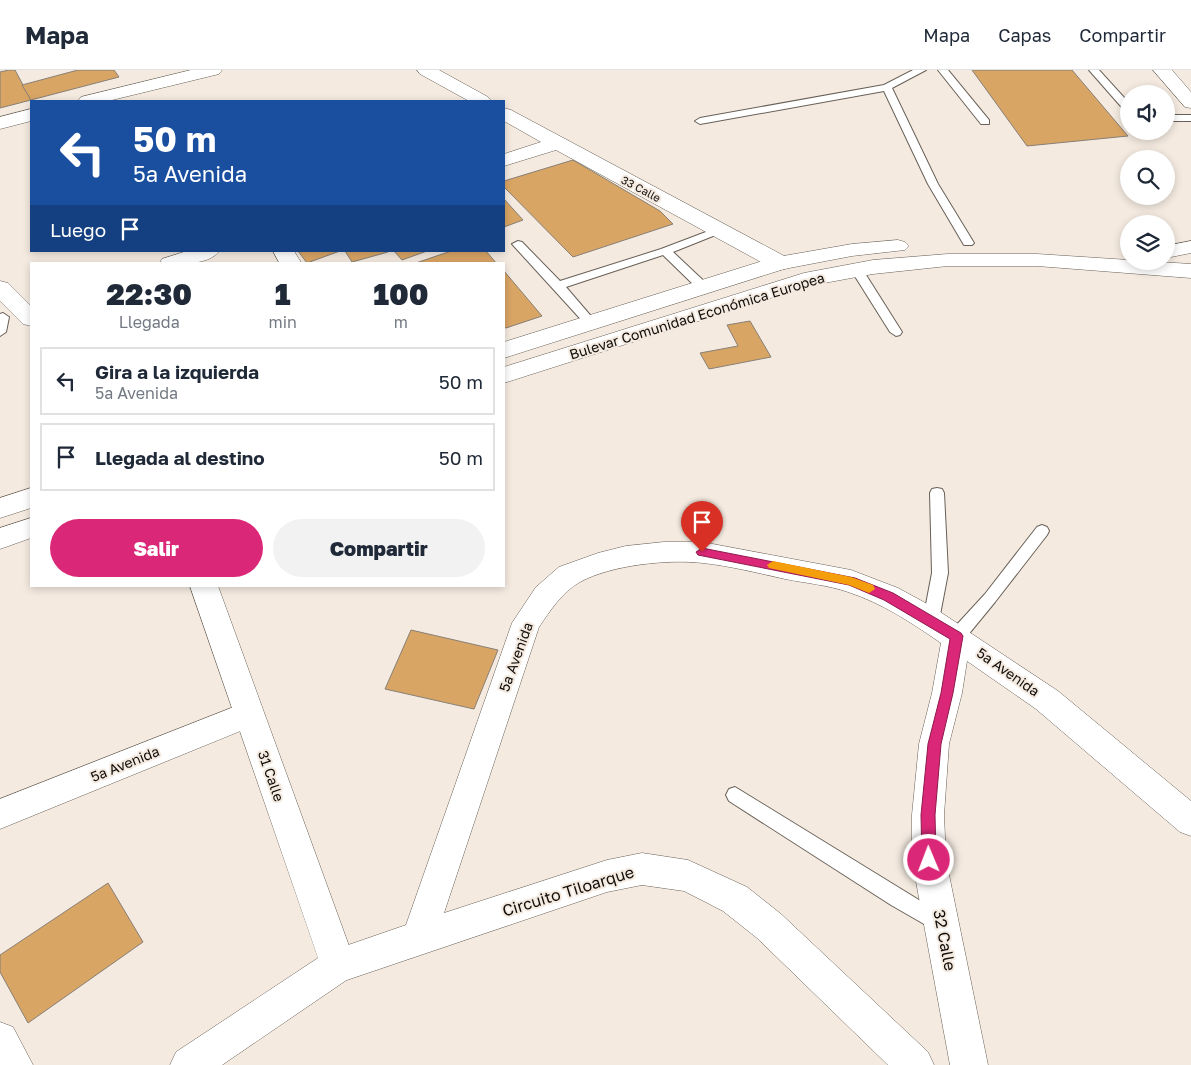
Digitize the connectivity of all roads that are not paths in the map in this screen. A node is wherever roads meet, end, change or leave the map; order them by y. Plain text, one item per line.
1 (144, 70) edge
2 (213, 70) edge
3 (426, 70) edge
4 (921, 70) edge
5 (943, 70) edge
6 (1094, 70) edge
7 (1162, 70) edge
8 (887, 87) junction
9 (168, 89) junction
10 (1120, 99) edge
11 (95, 100) edge
12 (480, 100) edge
13 (1191, 103) edge
14 (30, 115) edge
15 (505, 115) edge
16 (1175, 118) edge
17 (1191, 118) edge
18 (700, 121) dead end
19 (985, 122) dead end
20 (0, 123) edge
21 (557, 144) junction
22 (505, 160) edge
23 (719, 230) junction
24 (968, 243) junction
25 (518, 244) dead end
26 (1191, 247) edge
27 (1120, 248) edge
28 (1175, 250) edge
29 (665, 251) junction
30 (206, 252) edge
31 (1175, 252) edge
32 (1191, 253) edge
33 (176, 262) edge
34 (780, 263) junction
35 (857, 270) junction
36 (1191, 271) edge
37 (558, 286) junction
38 (703, 287) junction
39 (0, 288) edge
40 (15, 317) edge
41 (590, 322) junction
42 (896, 332) dead end
43 (505, 350) edge
44 (505, 375) edge
45 (937, 493) dead end
46 (30, 498) edge
47 (0, 508) edge
48 (30, 528) edge
49 (1042, 531) dead end
50 (0, 539) edge
51 (204, 587) edge
52 (944, 628) junction
53 (250, 714) junction
54 (735, 795) dead end
55 (0, 814) edge
56 (1191, 821) edge
57 (942, 924) junction
58 (419, 937) junction
59 (338, 965) junction
60 (0, 1040) edge
61 (14, 1065) edge
62 (189, 1065) edge
63 (915, 1065) edge
64 (969, 1065) edge

1 - 9 street
2 - 9 street
3 - 12 street
4 - 8 lane
5 - 19 lane
6 - 10 lane
7 - 13 street
8 - 18 lane
8 - 24 lane
9 - 11 street
14 - 20 street
15 - 21 street, 33 Calle
16 - 17 lane
21 - 22 street
21 - 23 street, 33 Calle
23 - 29 lane
23 - 34 street, 33 Calle
24 - 27 street, Bulevar Comunidad Económica Europea
24 - 34 street, Bulevar Comunidad Económica Europea
25 - 37 lane
26 - 28 street
29 - 37 lane
29 - 38 lane
30 - 33 street
31 - 32 street
34 - 38 street, Bulevar Comunidad Económica Europea
35 - 36 street, Bulevar Comunidad Económica Europea
35 - 42 lane
35 - 44 street, Bulevar Comunidad Económica Europea
37 - 41 lane
38 - 41 street, Bulevar Comunidad Económica Europea
39 - 40 street
41 - 43 street, Bulevar Comunidad Económica Europea
45 - 52 lane
46 - 47 street
48 - 50 street
49 - 52 lane
51 - 53 street, 31 Calle
52 - 56 street, 5a Avenida
52 - 57 street, 32 Calle
52 - 58 street, 5a Avenida
53 - 55 street, 5a Avenida
53 - 59 street, 31 Calle
54 - 57 lane
57 - 64 street, 32 Calle
58 - 59 street, Circuito Tiloarque
58 - 63 street, Circuito Tiloarque
59 - 62 street, Circuito Tiloarque
60 - 61 street

